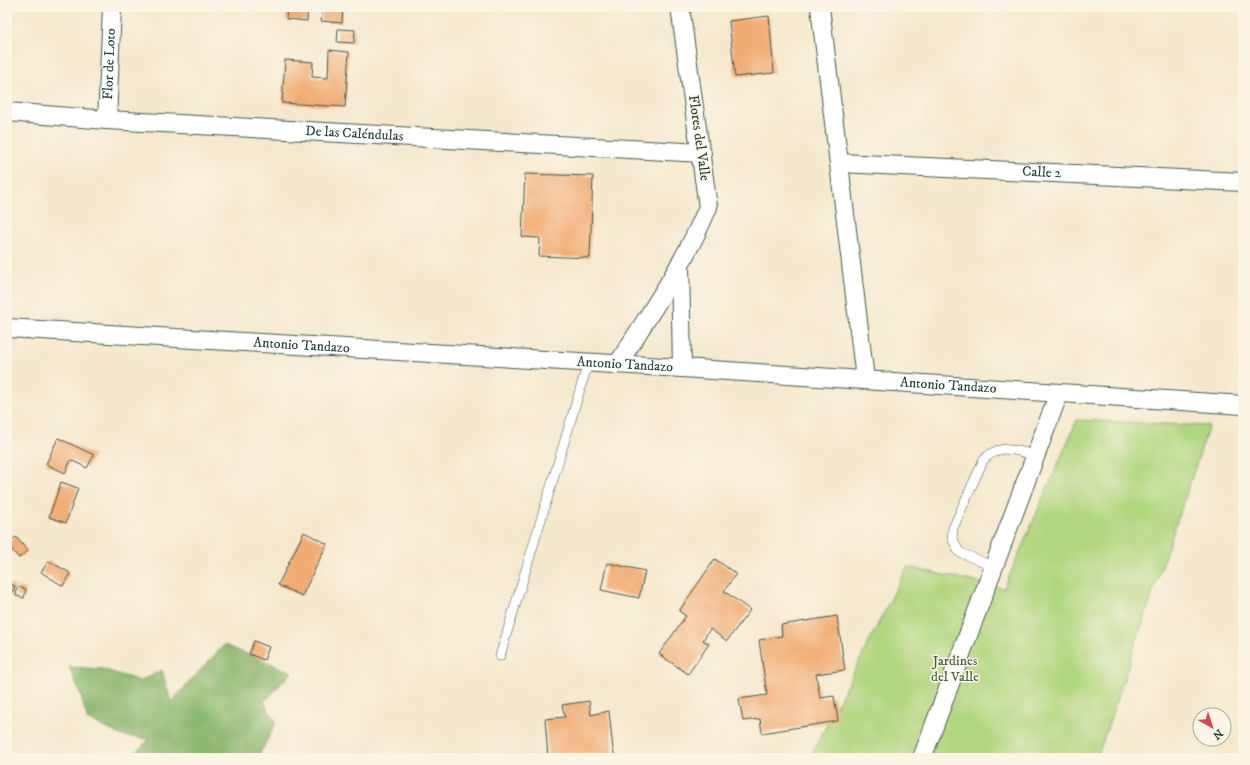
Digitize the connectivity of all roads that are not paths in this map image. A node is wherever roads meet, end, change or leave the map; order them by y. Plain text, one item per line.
1 (112, 7) edge
2 (680, 7) edge
3 (820, 7) edge
4 (7, 112) edge
5 (107, 120) junction
6 (702, 153) junction
7 (840, 163) junction
8 (1243, 182) edge
9 (680, 264) junction
10 (7, 328) edge
11 (588, 363) junction
12 (618, 364) junction
13 (682, 368) junction
14 (865, 379) junction
15 (1059, 392) junction
16 (1243, 405) edge
17 (1036, 455) junction
18 (994, 567) junction
19 (500, 656) dead end
20 (922, 758) edge

1 - 5 street, Flor de Loto
2 - 6 street, Flores del Valle
3 - 7 street
4 - 5 street, De las Caléndulas
5 - 6 street, De las Caléndulas
6 - 9 street, Flores del Valle
7 - 8 street, Calle 2
7 - 14 street
9 - 12 street, Flores del Valle
9 - 13 street, Flores del Valle
10 - 11 street, Antonio Tandazo
11 - 12 street, Antonio Tandazo
11 - 19 lane
12 - 13 street, Antonio Tandazo
13 - 14 street, Antonio Tandazo
14 - 15 street, Antonio Tandazo
15 - 16 street, Antonio Tandazo
15 - 17 street
17 - 18 street
17 - 18 lane
18 - 20 street

